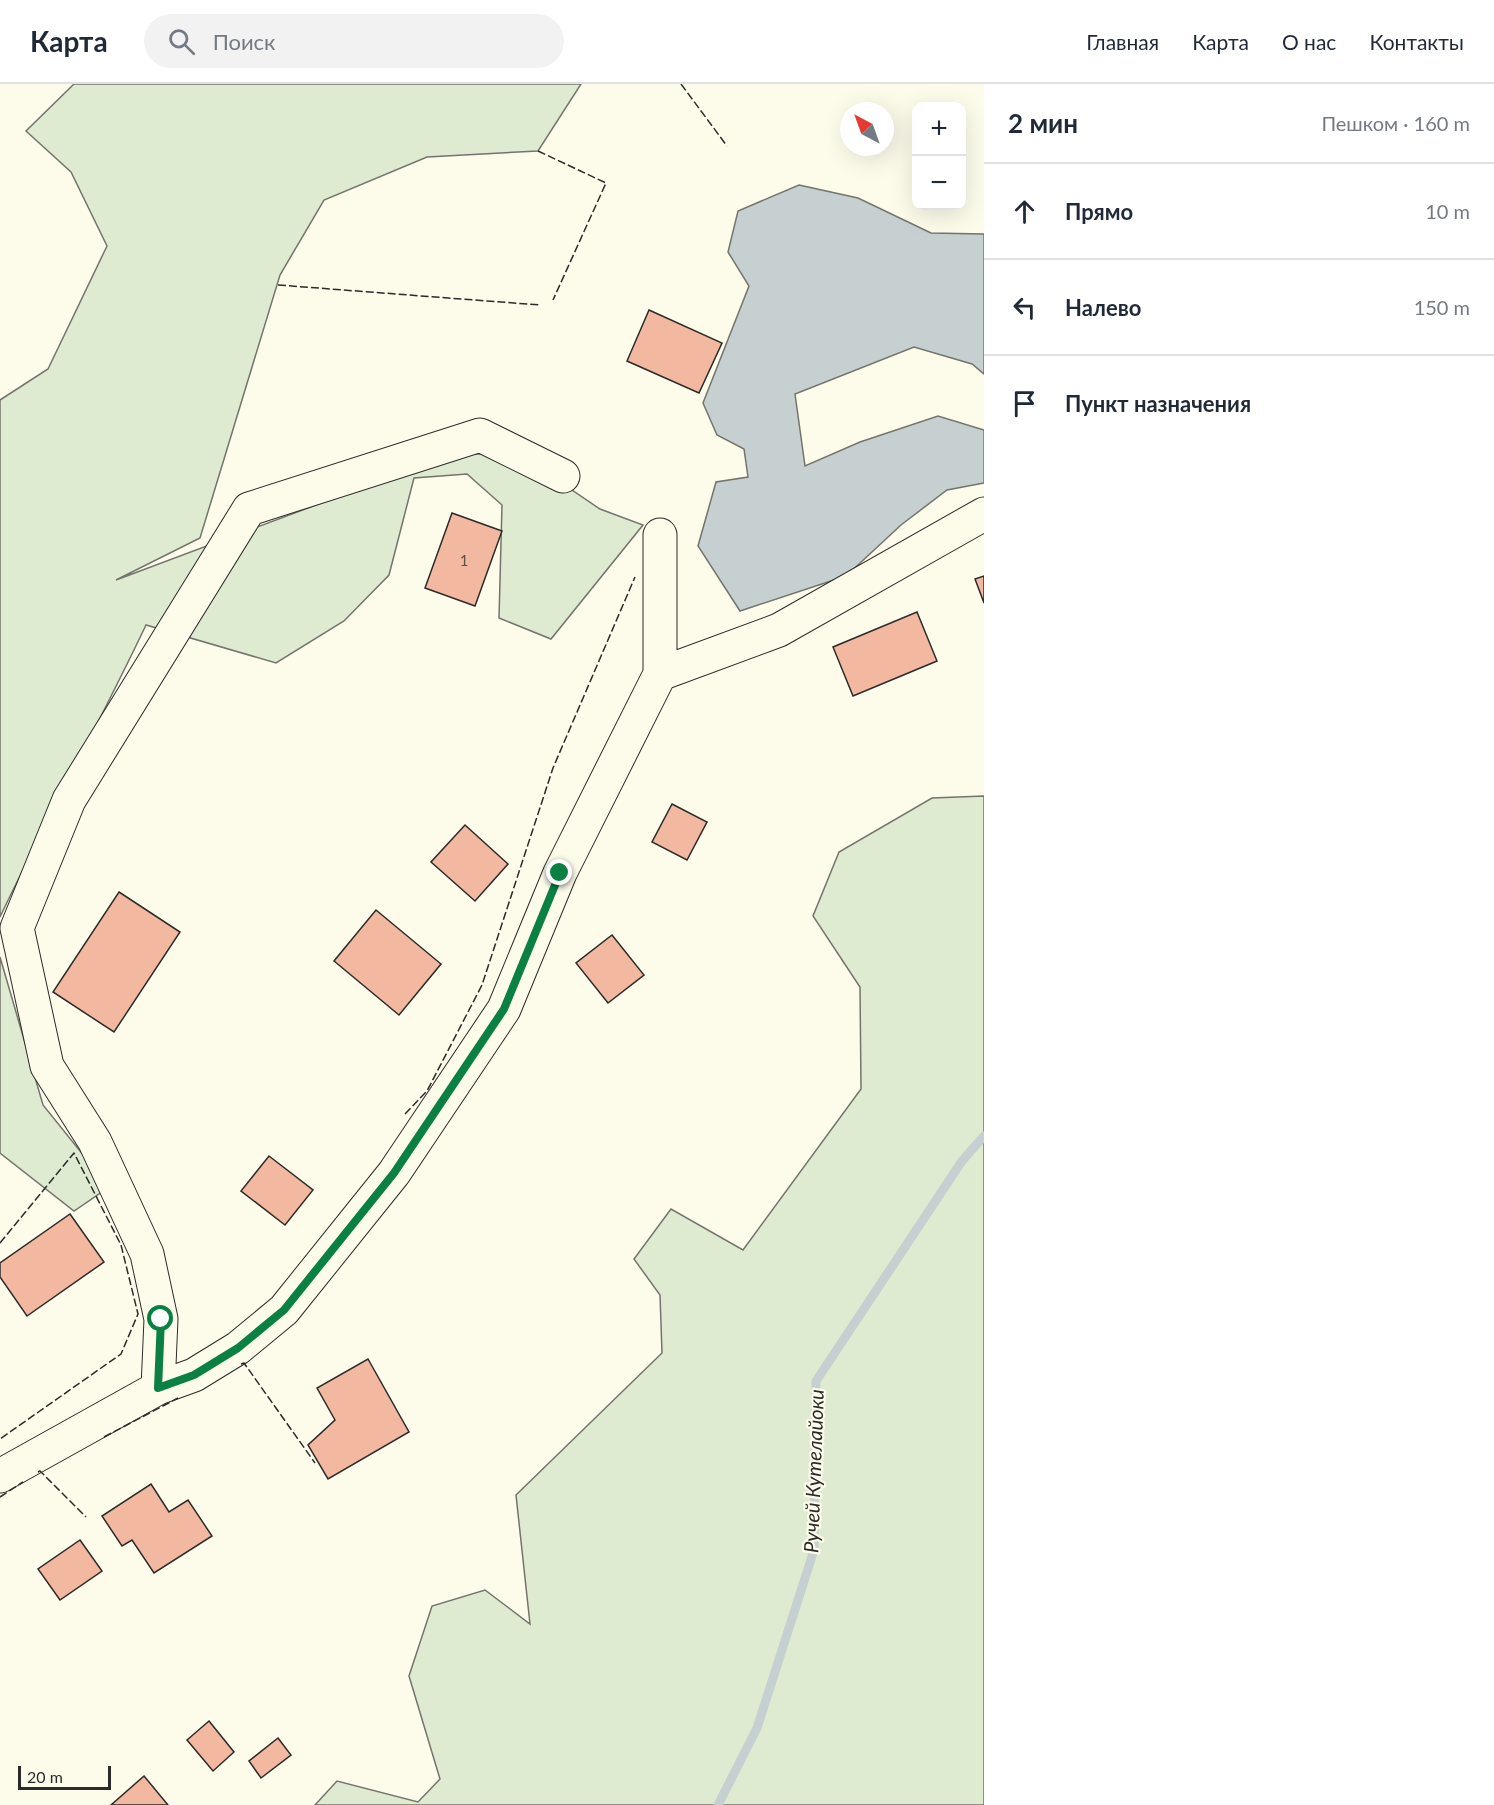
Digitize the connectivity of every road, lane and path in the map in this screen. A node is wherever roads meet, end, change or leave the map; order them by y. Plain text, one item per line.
1 (563, 476) dead end
2 (984, 514) edge
3 (660, 535) dead end
4 (660, 674) junction
5 (158, 1388) junction
6 (0, 1476) edge

1 - 5 street
2 - 4 street
3 - 4 street
4 - 5 street
5 - 6 street

